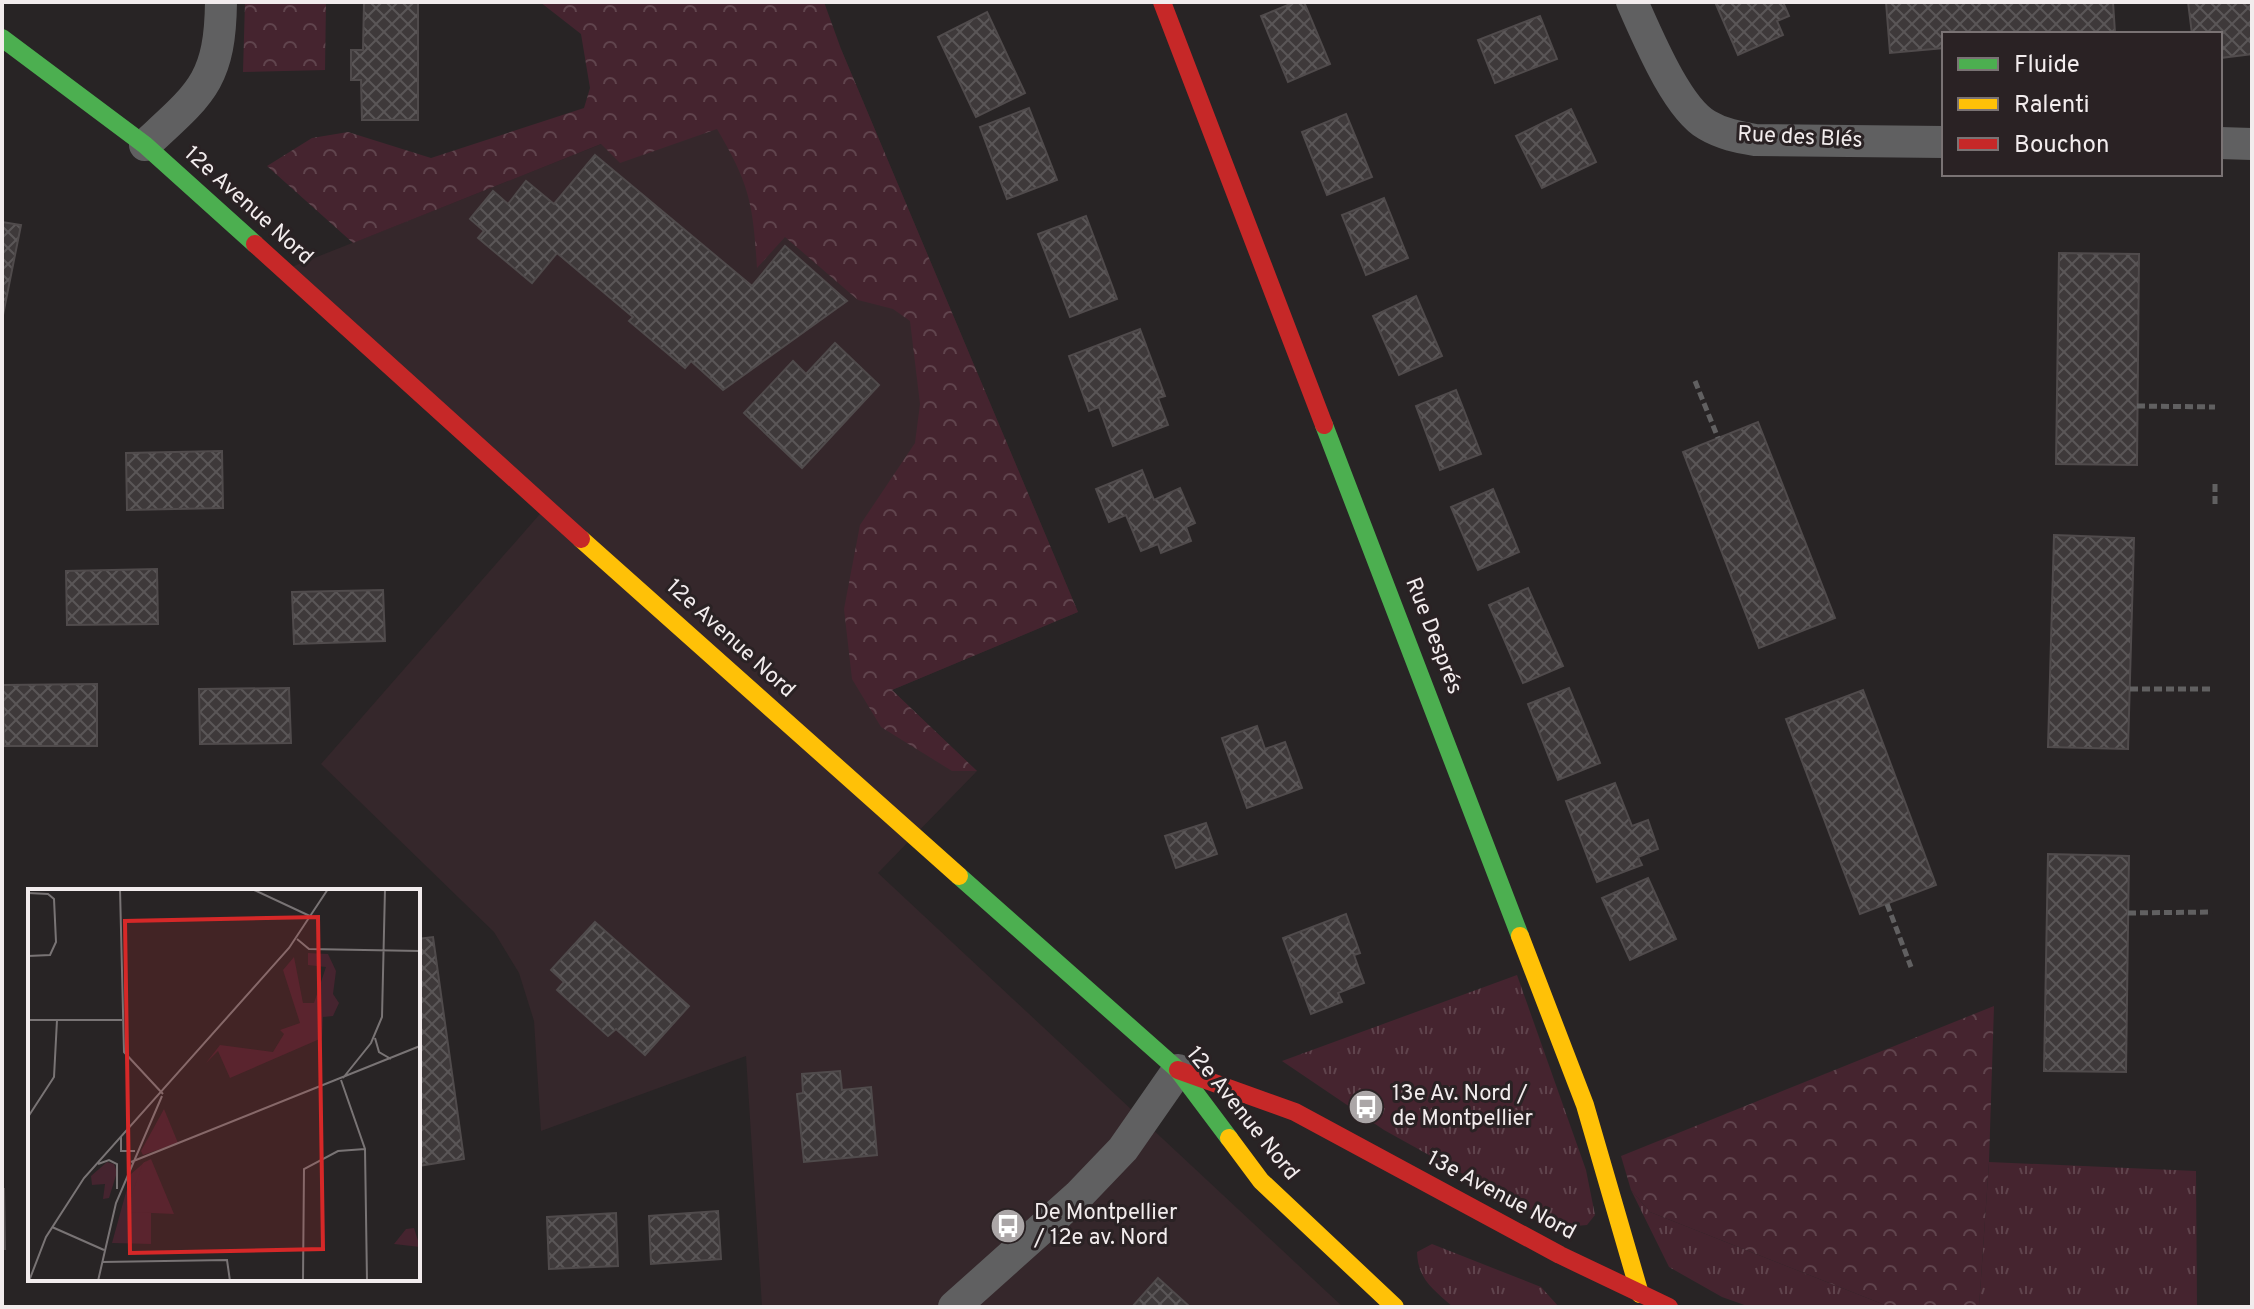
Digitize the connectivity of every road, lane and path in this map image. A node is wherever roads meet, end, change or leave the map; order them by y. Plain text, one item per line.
1 (221, 2) edge
2 (1162, 2) edge
3 (1632, 2) edge
4 (2, 38) edge
5 (1942, 142) edge
6 (2222, 143) edge
7 (2252, 144) edge
8 (145, 145) junction
9 (1695, 381) dead end
10 (2137, 406) dead end
11 (2215, 407) dead end
12 (1718, 438) dead end
13 (2215, 484) dead end
14 (2215, 505) dead end
15 (2130, 689) dead end
16 (2214, 689) dead end
17 (1887, 904) dead end
18 (2212, 912) dead end
19 (2128, 913) dead end
20 (1911, 967) dead end
21 (1178, 1070) junction
22 (1560, 1255) junction
23 (1580, 1290) dead end
24 (1640, 1294) junction
25 (954, 1307) edge
26 (1395, 1307) edge
27 (1669, 1307) edge

1 - 8 street
2 - 24 main road, Rue Després
3 - 5 street, Rue des Blés
4 - 8 main road, 12e Avenue Nord
6 - 7 street
8 - 21 main road, 12e Avenue Nord
9 - 12 path
10 - 11 path
13 - 14 path
15 - 16 path
17 - 20 path
18 - 19 path
21 - 22 main road, 13e Avenue Nord
21 - 25 street
21 - 26 main road, 12e Avenue Nord
22 - 23 main road
22 - 24 main road, 13e Avenue Nord
24 - 27 main road, 13e Avenue Nord

